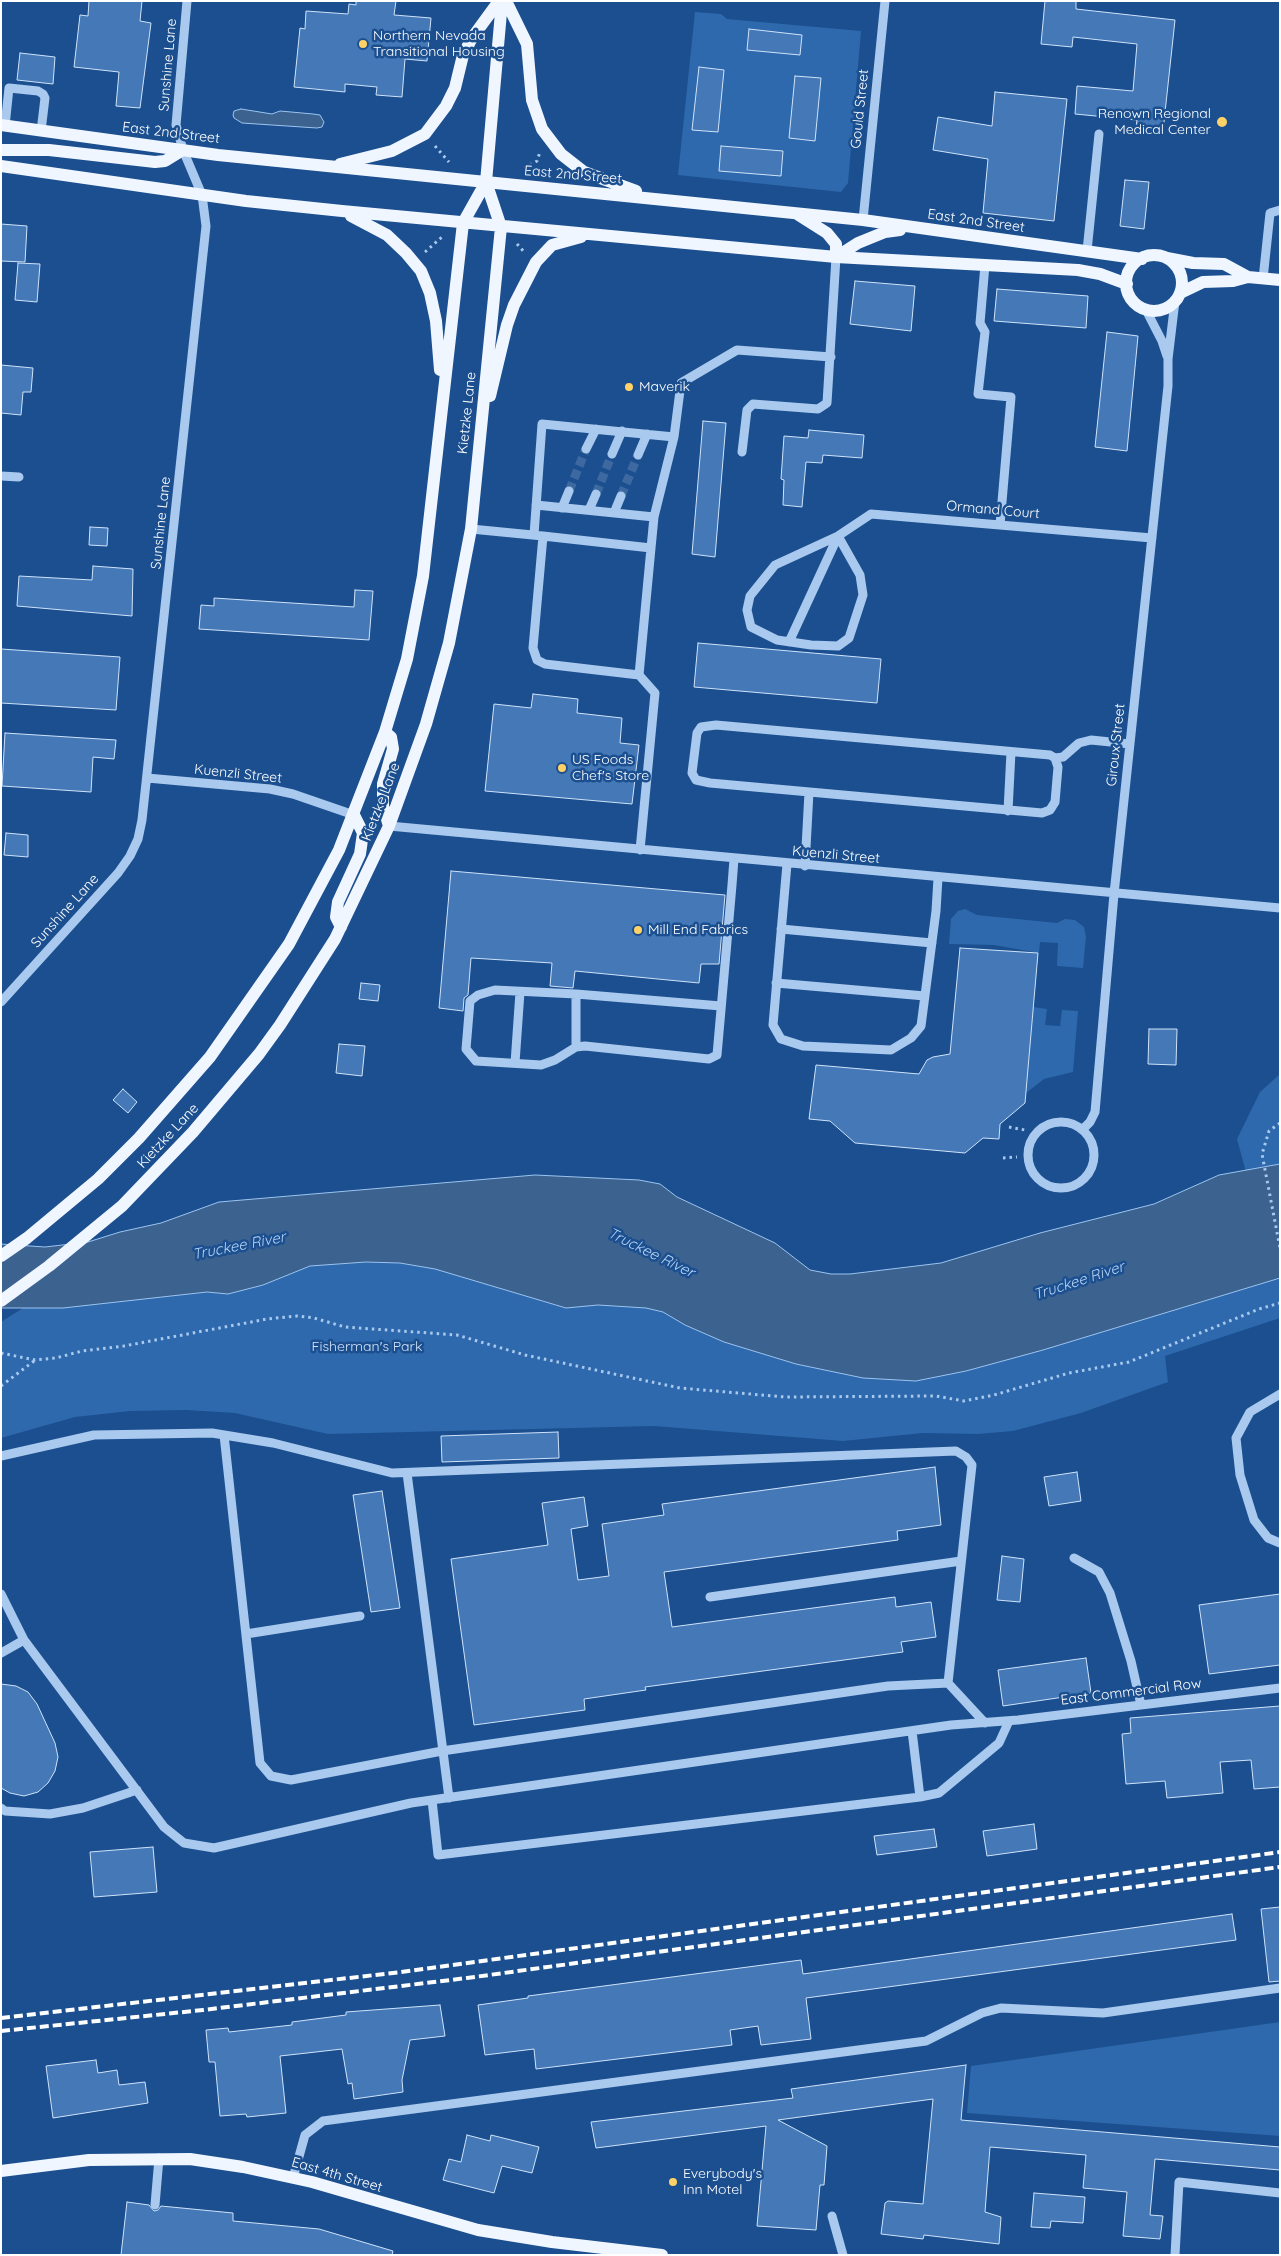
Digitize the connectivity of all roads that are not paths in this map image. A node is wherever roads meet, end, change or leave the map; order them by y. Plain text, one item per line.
1 (187, 1) edge
2 (502, 1) edge
3 (885, 1) edge
4 (3, 126) edge
5 (41, 131) junction
6 (1099, 134) dead end
7 (1, 150) edge
8 (183, 150) junction
9 (1, 166) edge
10 (327, 166) junction
11 (486, 182) junction
12 (202, 195) junction
13 (655, 198) junction
14 (1280, 210) edge
15 (342, 211) junction
16 (795, 213) junction
17 (863, 220) junction
18 (463, 223) junction
19 (501, 227) junction
20 (922, 228) junction
21 (591, 235) junction
22 (1087, 251) junction
23 (836, 257) junction
24 (1166, 258) junction
25 (1142, 259) junction
26 (986, 266) junction
27 (1248, 277) junction
28 (1263, 279) junction
29 (1280, 280) edge
30 (1127, 284) junction
31 (1178, 297) junction
32 (1146, 310) junction
33 (831, 357) junction
34 (1168, 359) junction
35 (443, 403) junction
36 (596, 429) junction
37 (622, 431) junction
38 (480, 434) junction
39 (647, 434) junction
40 (674, 437) junction
41 (586, 448) tunnel mouth
42 (742, 452) dead end
43 (612, 454) tunnel mouth
44 (638, 455) tunnel mouth
45 (1, 476) edge
46 (19, 477) dead end
47 (568, 491) tunnel mouth
48 (596, 494) tunnel mouth
49 (621, 496) tunnel mouth
50 (536, 505) junction
51 (562, 508) junction
52 (589, 510) junction
53 (614, 513) junction
54 (654, 517) junction
55 (1000, 525) junction
56 (471, 529) junction
57 (538, 535) junction
58 (838, 536) junction
59 (1152, 538) junction
60 (651, 548) junction
61 (789, 642) junction
62 (639, 675) junction
63 (385, 732) junction
64 (1130, 744) junction
65 (1011, 752) junction
66 (1055, 758) junction
67 (147, 778) junction
68 (810, 792) junction
69 (1008, 810) junction
70 (354, 815) junction
71 (389, 826) junction
72 (640, 850) junction
73 (734, 859) junction
74 (787, 864) junction
75 (805, 866) junction
76 (938, 878) junction
77 (1114, 894) junction
78 (1280, 908) edge
79 (340, 927) junction
80 (782, 929) junction
81 (932, 943) junction
82 (776, 983) junction
83 (520, 992) junction
84 (576, 994) junction
85 (925, 996) junction
86 (1, 1002) edge
87 (721, 1006) junction
88 (576, 1047) junction
89 (515, 1063) junction
90 (1083, 1129) junction
91 (1, 1256) edge
92 (1, 1301) edge
93 (1280, 1394) edge
94 (224, 1435) junction
95 (1, 1456) edge
96 (406, 1473) junction
97 (1280, 1543) edge
98 (1074, 1558) dead end
99 (962, 1561) junction
100 (1, 1594) edge
101 (710, 1597) dead end
102 (360, 1616) dead end
103 (246, 1634) junction
104 (24, 1640) junction
105 (1, 1653) edge
106 (948, 1683) junction
107 (1280, 1688) edge
108 (1140, 1705) junction
109 (1008, 1721) junction
110 (985, 1723) junction
111 (912, 1731) junction
112 (442, 1751) junction
113 (137, 1790) junction
114 (920, 1797) junction
115 (449, 1798) junction
116 (432, 1800) junction
117 (1, 1808) edge
118 (1280, 1988) edge
119 (160, 2158) junction
120 (1, 2171) edge
121 (293, 2178) junction
122 (1280, 2193) edge
123 (154, 2205) dead end
124 (832, 2216) dead end
125 (647, 2254) edge
126 (662, 2255) edge
127 (843, 2255) edge
128 (1175, 2255) edge

1 - 8 street, Sunshine Lane
2 - 10 main road
2 - 11 main road, Kietzke Lane
2 - 13 main road
3 - 17 street, Gould Street
4 - 5 main road, East 2nd Street
4 - 5 street
5 - 8 main road, East 2nd Street
6 - 22 street
7 - 8 main road
8 - 10 main road, East 2nd Street
8 - 12 street, Sunshine Lane
9 - 12 main road
10 - 11 main road, East 2nd Street
11 - 13 main road, East 2nd Street
11 - 18 main road, Kietzke Lane
11 - 19 main road, Kietzke Lane
12 - 15 main road
12 - 67 street, Sunshine Lane
13 - 16 main road, East 2nd Street
14 - 28 street
15 - 18 main road
15 - 35 main road
16 - 17 main road, East 2nd Street
16 - 23 main road
17 - 20 main road, East 2nd Street
18 - 19 main road
18 - 35 main road, Kietzke Lane
19 - 21 main road
19 - 38 main road, Kietzke Lane
20 - 22 main road, East 2nd Street
20 - 23 main road
21 - 23 main road
21 - 38 main road
22 - 25 main road, East 2nd Street
23 - 26 main road
23 - 33 street
24 - 25 main road
24 - 27 main road
24 - 31 main road
25 - 30 main road
26 - 30 main road
26 - 55 street
27 - 28 main road
27 - 31 main road
28 - 29 main road
30 - 32 main road
31 - 32 main road
31 - 34 street, Giroux Street
32 - 34 street, Giroux Street
33 - 40 street
33 - 42 street
34 - 59 street, Giroux Street
35 - 63 main road, Kietzke Lane
36 - 37 street
36 - 41 street
36 - 50 street
37 - 39 street
37 - 43 street
38 - 56 main road, Kietzke Lane
39 - 40 street
39 - 44 street
40 - 54 street
45 - 46 street
47 - 51 street
48 - 52 street
49 - 53 street
50 - 51 street
50 - 57 street
51 - 52 street
52 - 53 street
53 - 54 street
54 - 60 street
55 - 58 street, Ormand Court
55 - 59 street, Ormand Court
56 - 57 street
56 - 71 main road, Kietzke Lane
57 - 60 street
57 - 62 street
58 - 61 street
58 - 61 street
58 - 61 street, Ormand Court
59 - 64 street, Giroux Street
60 - 62 street
62 - 72 street
63 - 70 main road, Kietzke Lane
63 - 71 main road
64 - 66 street
64 - 77 street, Giroux Street
65 - 66 street
65 - 68 street
65 - 69 street
66 - 69 street
67 - 70 street, Kuenzli Street
67 - 86 street, Sunshine Lane
68 - 69 street
68 - 75 street
70 - 79 main road
70 - 91 main road, Kietzke Lane
71 - 72 street, Kuenzli Street
71 - 79 main road, Kietzke Lane
72 - 73 street, Kuenzli Street
73 - 74 street, Kuenzli Street
73 - 87 street
74 - 75 street, Kuenzli Street
74 - 80 street
75 - 76 street, Kuenzli Street
76 - 77 street, Kuenzli Street
76 - 81 street
77 - 78 street, Kuenzli Street
77 - 90 street, Giroux Street
79 - 92 main road, Kietzke Lane
80 - 81 street
80 - 82 street
81 - 85 street
82 - 85 street
82 - 85 street
83 - 84 street
83 - 89 street
83 - 89 street
84 - 87 street
84 - 88 street
87 - 88 street
88 - 89 street
90 - 90 street
93 - 97 street
94 - 95 street
94 - 96 street
94 - 103 street
96 - 99 street
96 - 112 street
98 - 108 street
99 - 101 street
99 - 106 street
100 - 104 street, East Commercial Row
102 - 103 street
103 - 112 street
104 - 105 street
104 - 113 street, East Commercial Row
106 - 110 street
106 - 112 street
107 - 108 street, East Commercial Row
108 - 109 street, East Commercial Row
109 - 110 street, East Commercial Row
109 - 114 street
110 - 111 street, East Commercial Row
111 - 114 street
111 - 115 street, East Commercial Row
112 - 115 street
113 - 116 street, East Commercial Row
113 - 117 street
114 - 116 street
115 - 116 street, East Commercial Row
118 - 121 street
119 - 120 main road, East 4th Street
119 - 121 main road, East 4th Street
119 - 123 street
121 - 125 main road, East 4th Street
122 - 128 street
124 - 127 street
125 - 126 main road, East 4th Street

